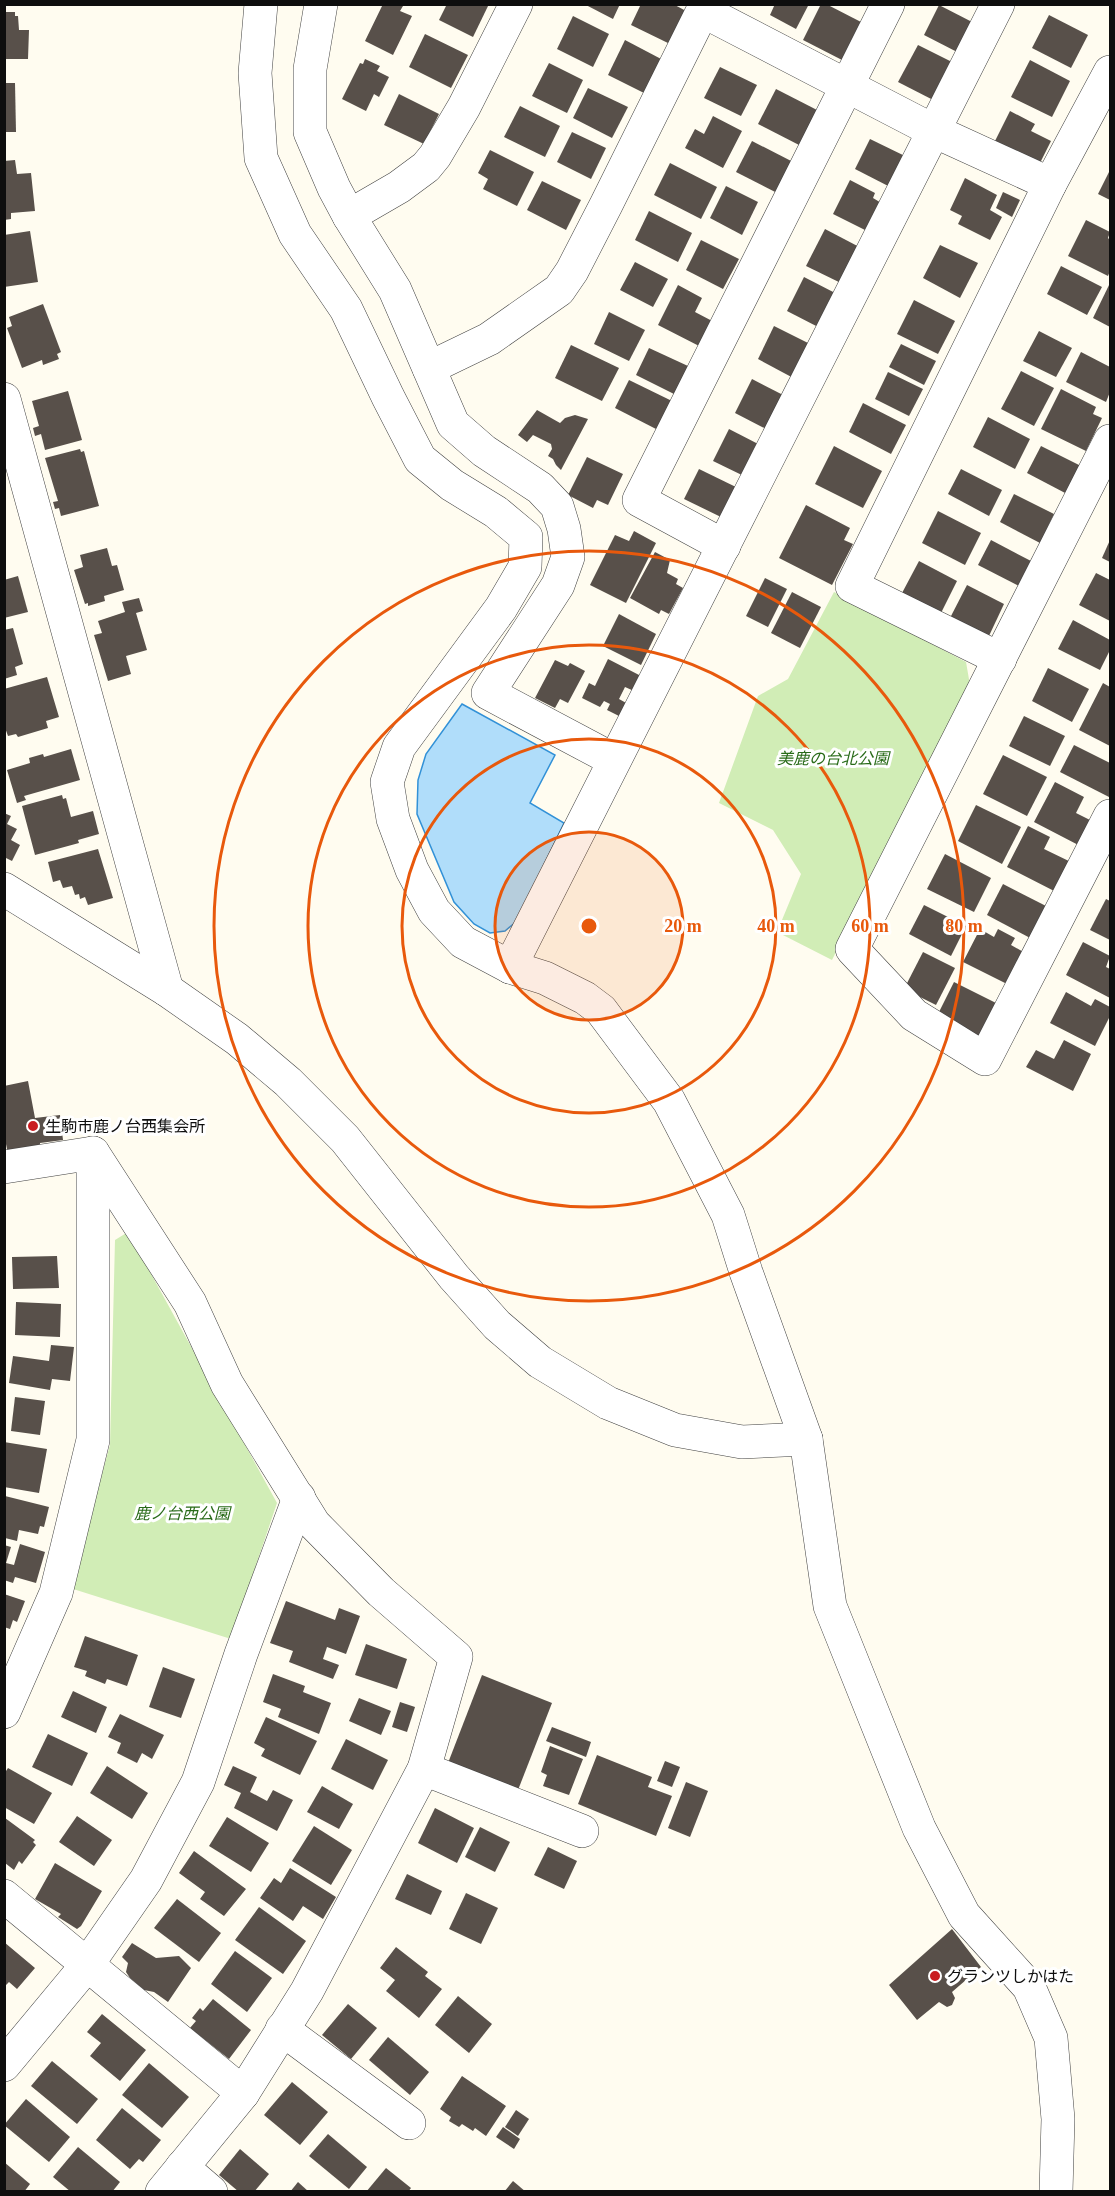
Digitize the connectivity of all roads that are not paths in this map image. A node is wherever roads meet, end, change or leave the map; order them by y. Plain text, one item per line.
1 (261, 4) edge
2 (321, 4) edge
3 (516, 4) edge
4 (888, 4) edge
5 (998, 4) edge
6 (705, 8) edge
7 (1110, 72) edge
8 (847, 86) junction
9 (934, 131) junction
10 (1050, 184) junction
11 (349, 216) junction
12 (429, 368) junction
13 (4, 399) edge
14 (1110, 441) edge
15 (724, 546) junction
16 (1000, 659) junction
17 (614, 760) junction
18 (1110, 816) edge
19 (4, 889) edge
20 (510, 967) junction
21 (167, 990) junction
22 (93, 1153) junction
23 (4, 1167) edge
24 (806, 1439) junction
25 (299, 1498) junction
26 (4, 1712) edge
27 (424, 1768) junction
28 (582, 1831) dead end
29 (4, 1896) edge
30 (87, 1965) junction
31 (282, 2029) junction
32 (4, 2065) edge
33 (243, 2093) junction
34 (409, 2123) dead end
35 (172, 2179) edge
36 (211, 2192) edge
37 (1056, 2192) edge

1 - 20 street
2 - 11 street
3 - 11 street
4 - 8 street
5 - 9 street
6 - 8 street
6 - 12 street
7 - 10 street
8 - 9 street
8 - 15 street
9 - 10 street
9 - 15 street
10 - 16 street
11 - 12 street
12 - 17 street
13 - 21 street
14 - 16 street
15 - 17 street
16 - 18 street
17 - 20 street
19 - 21 street
20 - 24 street
21 - 24 street
22 - 23 street
22 - 25 street
22 - 26 street
24 - 37 street
25 - 27 street
25 - 30 street
27 - 28 street
27 - 31 street
29 - 30 street
30 - 32 street
30 - 33 street
31 - 33 street
31 - 34 street
33 - 35 street
35 - 36 street

